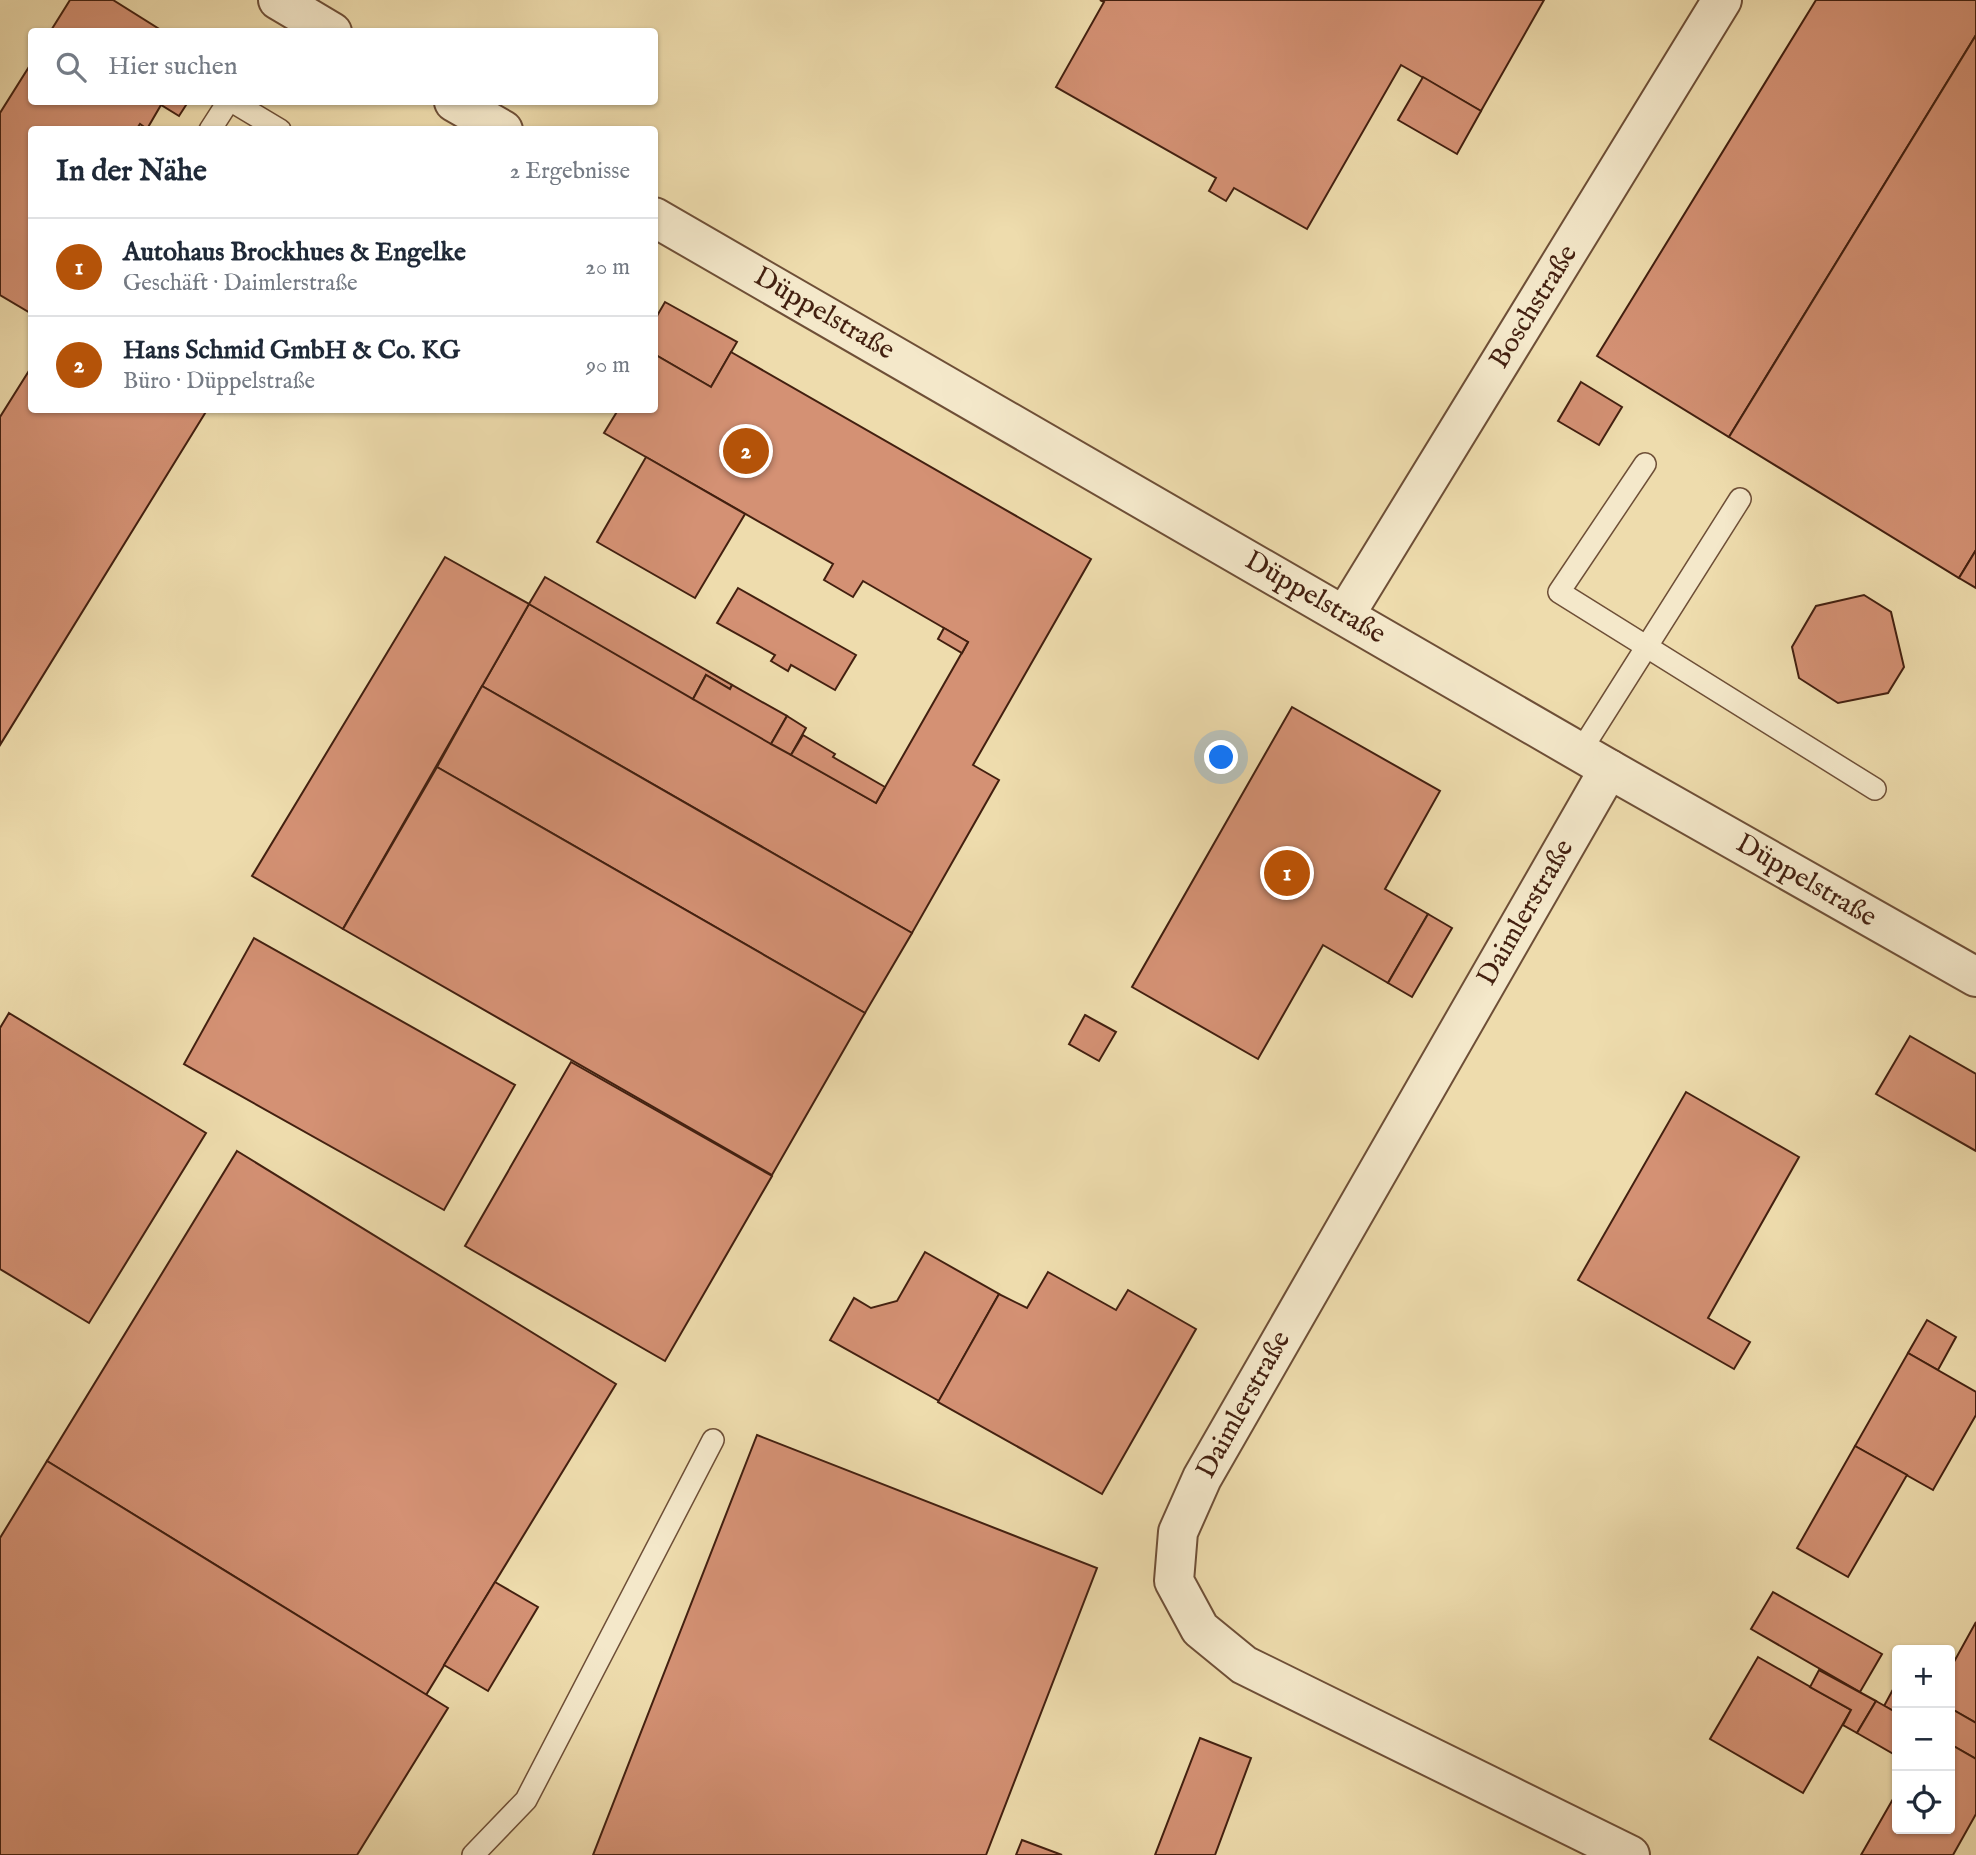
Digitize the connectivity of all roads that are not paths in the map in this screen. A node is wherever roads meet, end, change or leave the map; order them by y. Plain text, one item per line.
1 (278, 0) edge
2 (1722, 0) edge
3 (325, 28) edge
4 (228, 105) edge
5 (235, 105) edge
6 (459, 105) edge
7 (213, 126) edge
8 (273, 126) edge
9 (496, 126) edge
10 (658, 219) edge
11 (1645, 464) dead end
12 (1740, 499) dead end
13 (1345, 615) junction
14 (1646, 648) junction
15 (1595, 760) junction
16 (1875, 789) dead end
17 (1974, 973) edge
18 (713, 1440) dead end
19 (473, 1855) edge
20 (1630, 1855) edge

1 - 3 street
2 - 13 street, Boschstraße
4 - 7 lane
5 - 8 lane
6 - 9 street
10 - 13 street, Düppelstraße
11 - 14 lane
12 - 14 lane
13 - 15 street, Düppelstraße
14 - 15 lane
14 - 16 lane
15 - 17 street, Düppelstraße
15 - 20 street, Daimlerstraße
18 - 19 lane

